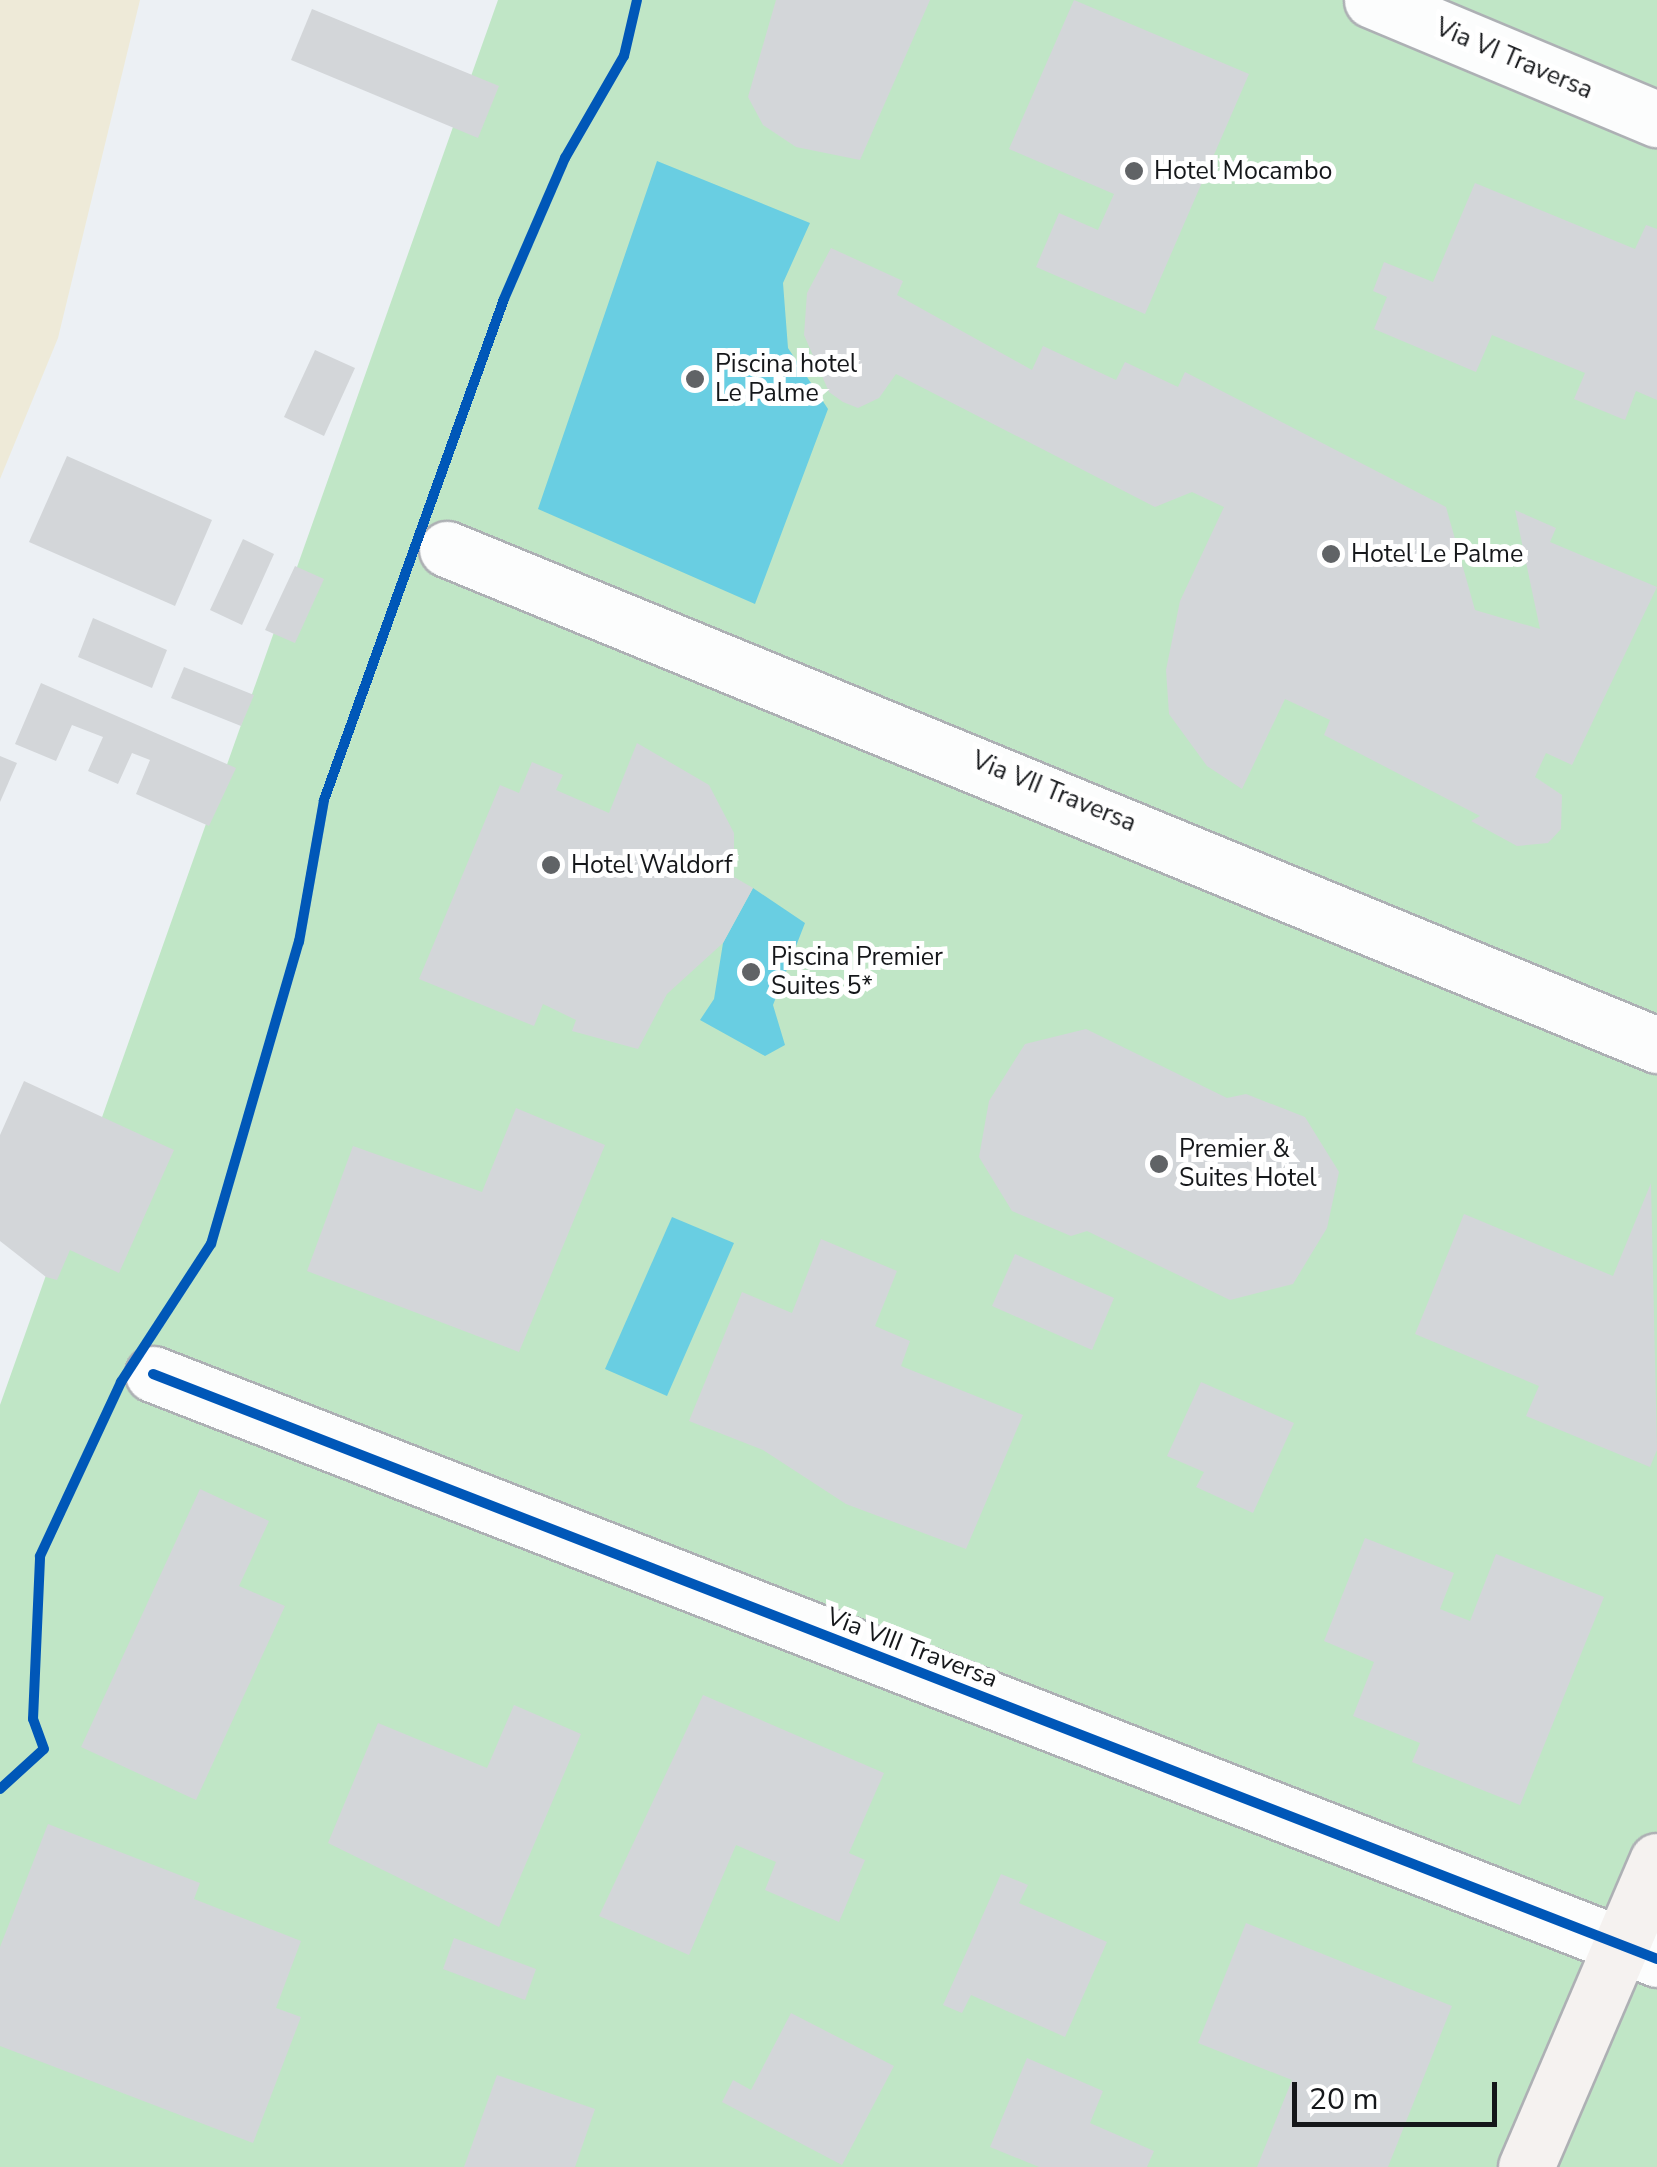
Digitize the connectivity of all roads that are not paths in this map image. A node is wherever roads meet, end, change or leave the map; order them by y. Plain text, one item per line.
1 (1372, 0) edge
2 (1657, 119) edge
3 (448, 549) dead end
4 (1657, 1045) edge
5 (153, 1374) dead end
6 (1657, 1862) edge
7 (1639, 1952) edge
8 (1526, 2167) edge

1 - 2 street, Via VI Traversa
3 - 4 street, Via VII Traversa
5 - 7 street, Via VIII Traversa
6 - 7 street
7 - 8 street

